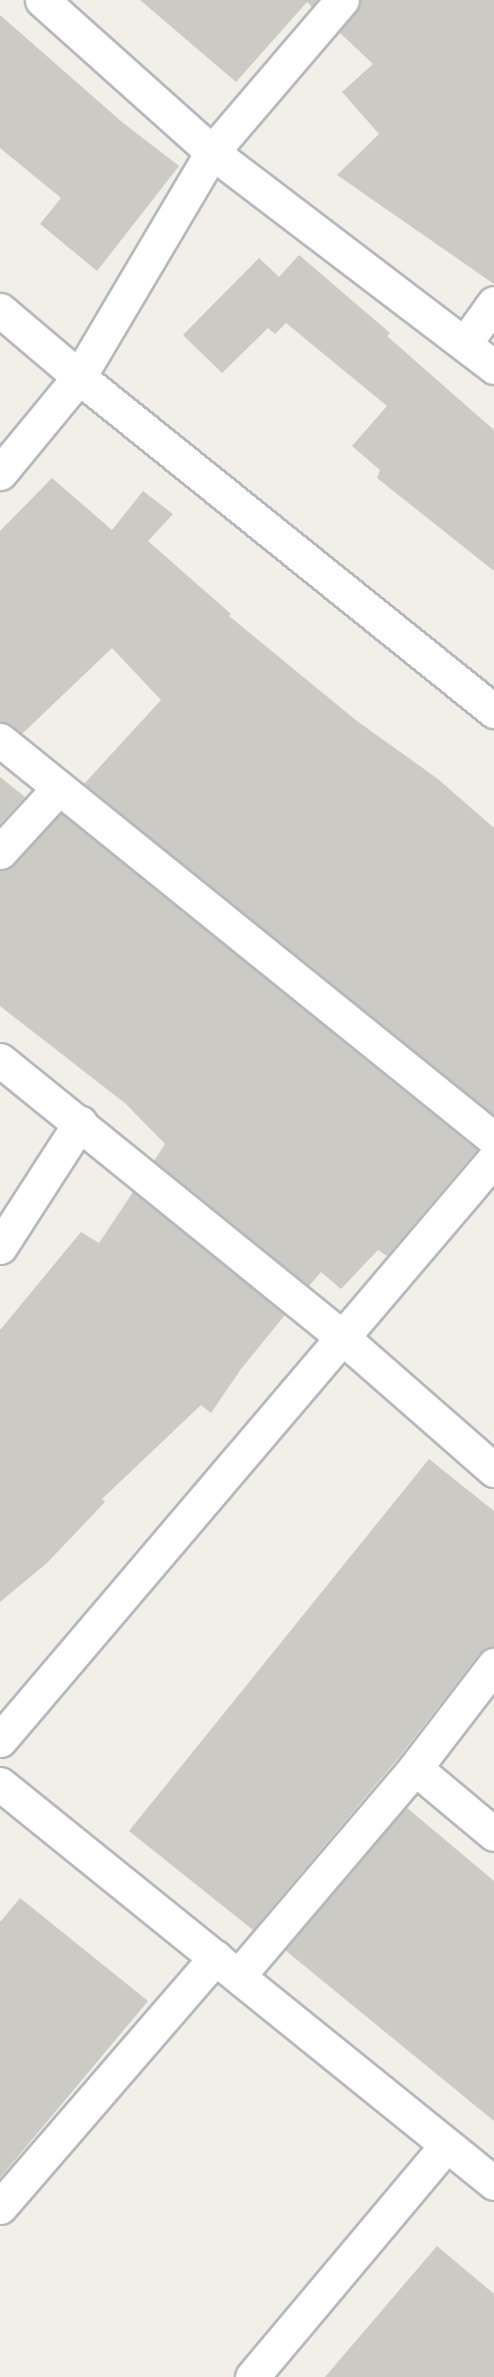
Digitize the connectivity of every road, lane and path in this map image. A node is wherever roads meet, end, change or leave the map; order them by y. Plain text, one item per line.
1 (42, 0) edge
2 (342, 0) edge
3 (212, 152) junction
4 (494, 303) edge
5 (0, 310) edge
6 (465, 342) junction
7 (494, 367) edge
8 (79, 377) junction
9 (0, 473) edge
10 (494, 711) edge
11 (0, 740) edge
12 (58, 789) junction
13 (0, 852) edge
14 (0, 1060) edge
15 (80, 1123) junction
16 (494, 1139) edge
17 (494, 1158) edge
18 (0, 1247) edge
19 (342, 1337) junction
20 (494, 1470) edge
21 (494, 1665) edge
22 (0, 1740) edge
23 (415, 1768) junction
24 (0, 1784) edge
25 (494, 1834) edge
26 (228, 1966) junction
27 (446, 2146) junction
28 (494, 2183) edge
29 (0, 2207) edge
30 (252, 2377) edge

1 - 3 street
2 - 3 street
3 - 6 street
3 - 8 street
4 - 6 street
5 - 8 street
6 - 7 street
8 - 9 street
8 - 10 street
11 - 12 street
12 - 13 street
12 - 16 street
14 - 15 street
15 - 18 street
15 - 19 street
17 - 19 street
19 - 20 street
19 - 22 street
21 - 23 street
23 - 25 street
23 - 26 street
24 - 26 street
26 - 27 street
26 - 29 street
27 - 28 street
27 - 30 street

